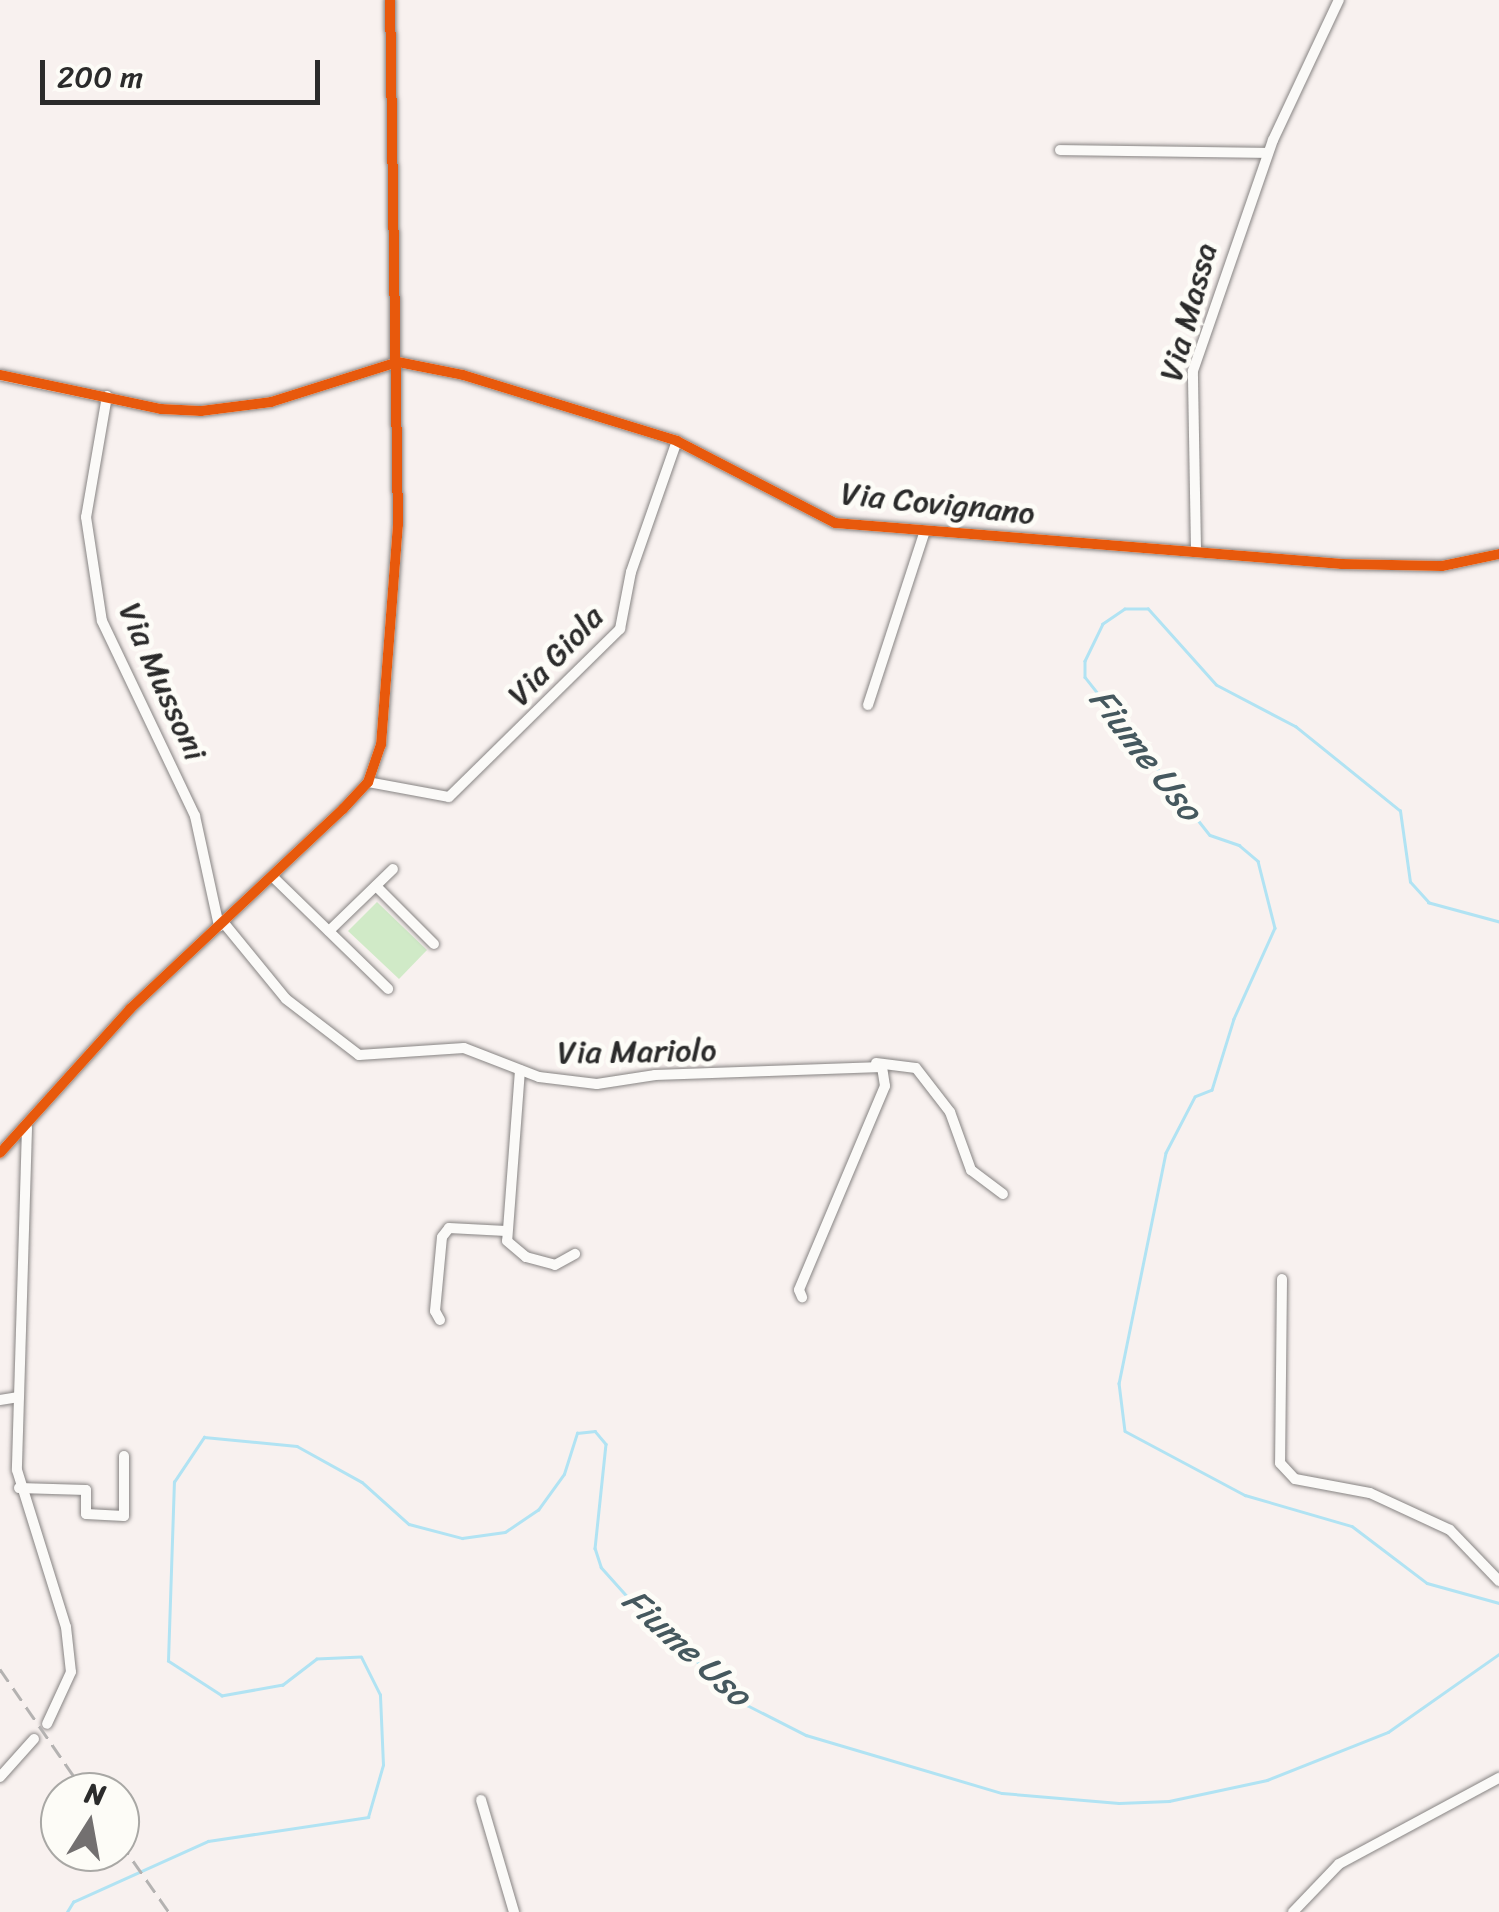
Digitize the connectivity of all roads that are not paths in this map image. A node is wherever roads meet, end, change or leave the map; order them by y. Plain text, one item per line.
1 (390, 0) edge
2 (1339, 0) edge
3 (1060, 150) dead end
4 (1268, 153) junction
5 (398, 362) junction
6 (0, 375) edge
7 (107, 396) junction
8 (677, 441) junction
9 (924, 534) junction
10 (1196, 550) junction
11 (1499, 554) edge
12 (868, 706) dead end
13 (368, 782) junction
14 (393, 869) dead end
15 (272, 876) junction
16 (376, 886) junction
17 (221, 924) junction
18 (329, 932) junction
19 (434, 944) dead end
20 (388, 989) dead end
21 (875, 1064) junction
22 (520, 1070) junction
23 (27, 1128) junction
24 (0, 1153) edge
25 (1004, 1194) dead end
26 (506, 1230) junction
27 (575, 1254) dead end
28 (1282, 1279) dead end
29 (802, 1298) dead end
30 (440, 1320) dead end
31 (18, 1396) junction
32 (0, 1400) edge
33 (124, 1456) dead end
34 (19, 1488) junction
35 (1499, 1581) edge
36 (47, 1724) dead end
37 (34, 1739) dead end
38 (0, 1777) edge
39 (1499, 1778) edge
40 (482, 1800) dead end
41 (514, 1912) edge
42 (1293, 1912) edge

1 - 5 street
2 - 4 street, Via Massa
3 - 4 street
4 - 10 street, Via Massa
5 - 7 street
5 - 8 street, Via Covignano
5 - 13 street
6 - 7 street
7 - 17 street, Via Mussoni
8 - 9 street, Via Covignano
8 - 13 street, Via Giola
9 - 10 street, Via Covignano
9 - 12 street
10 - 11 street, Via Covignano
13 - 15 street
14 - 16 street
15 - 17 street
15 - 18 street
16 - 18 street
16 - 19 street
17 - 22 street, Via Mariolo
17 - 23 street
18 - 20 street
21 - 22 street, Via Mariolo
21 - 25 street, Via Mariolo
21 - 29 street
22 - 26 street
23 - 24 street
23 - 31 street
26 - 27 street
26 - 30 street
28 - 35 street
31 - 32 street
31 - 34 street
33 - 34 street
34 - 36 street
37 - 38 street
39 - 42 street
40 - 41 street

